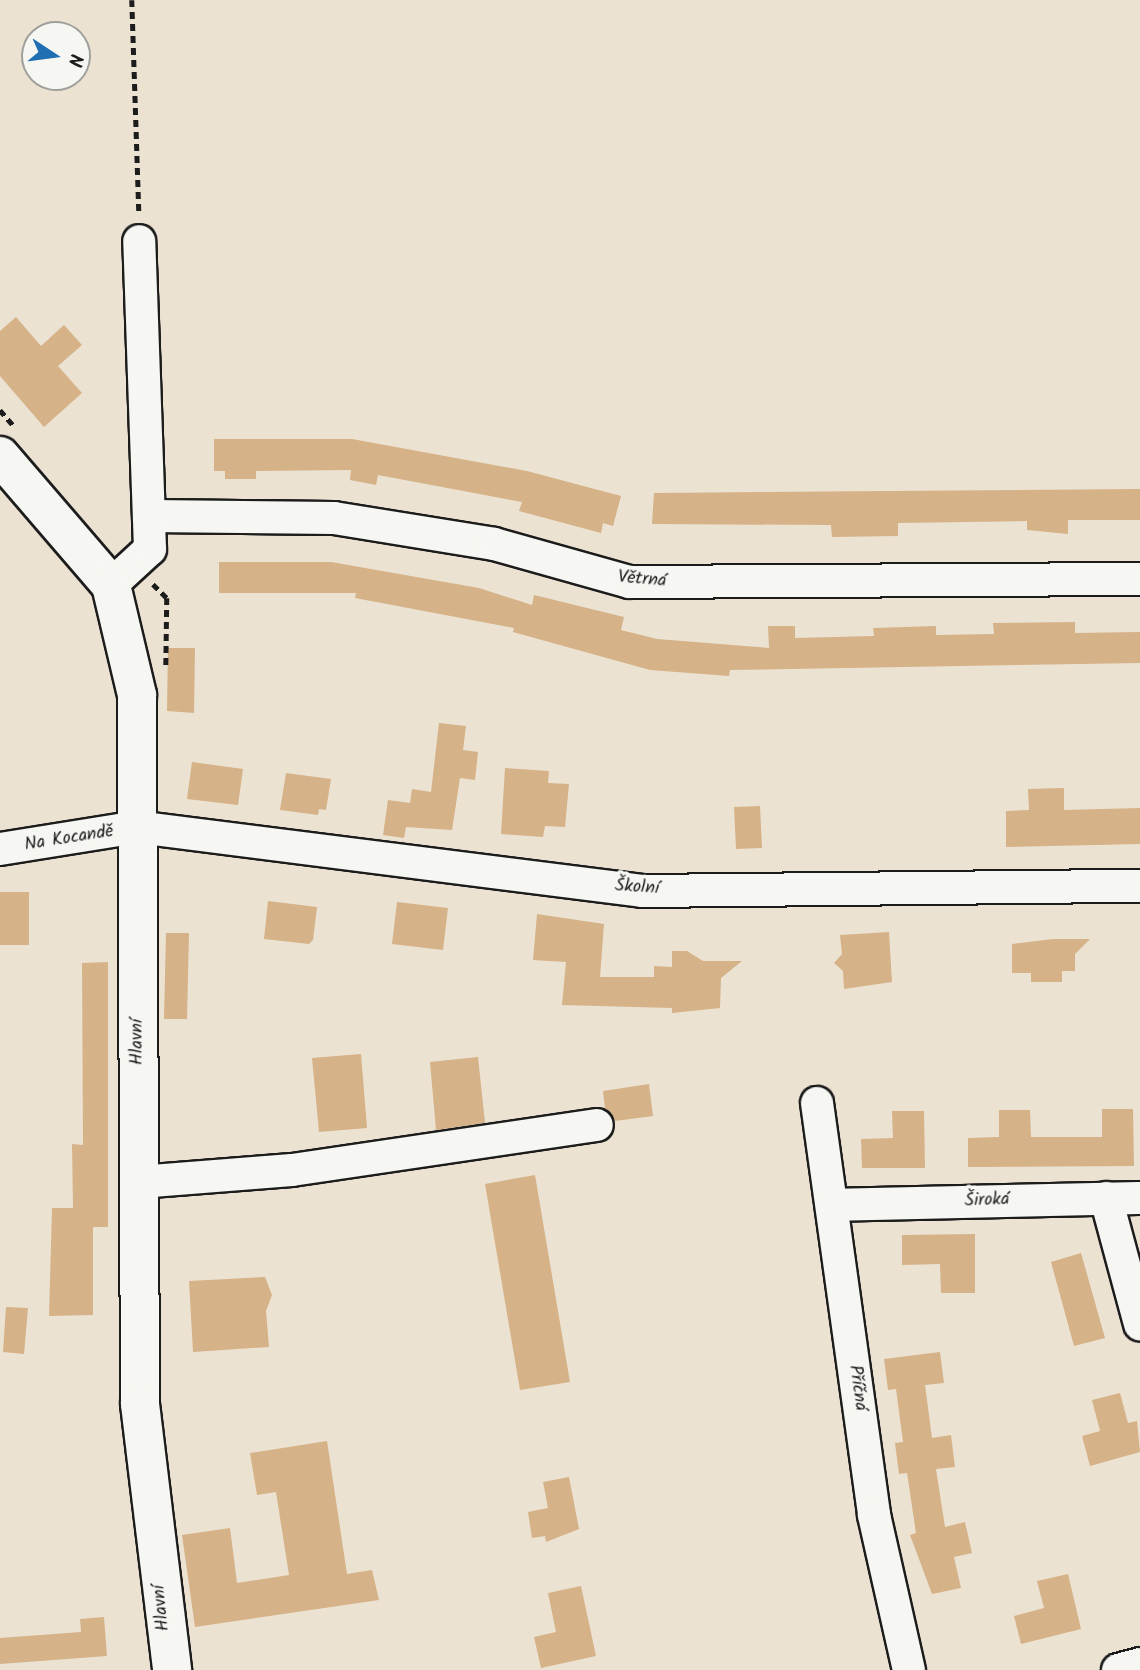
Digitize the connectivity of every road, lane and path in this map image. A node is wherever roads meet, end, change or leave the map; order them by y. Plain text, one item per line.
1 (132, 0) edge
2 (139, 241) joint
3 (0, 456) edge
4 (150, 516) junction
5 (1140, 579) edge
6 (111, 585) junction
7 (137, 827) junction
8 (0, 849) edge
9 (1140, 886) edge
10 (817, 1103) dead end
11 (597, 1125) dead end
12 (139, 1182) junction
13 (1106, 1198) junction
14 (1140, 1198) edge
15 (833, 1205) junction
16 (1140, 1324) edge
17 (1140, 1664) edge
18 (172, 1670) edge
19 (909, 1670) edge
20 (1118, 1670) edge

1 - 2 path
2 - 4 street
3 - 6 street, Hlavní
4 - 5 street, Větrná
4 - 6 street
6 - 7 street, Hlavní
7 - 8 street, Na Kocandě
7 - 9 street, Školní
7 - 12 street, Hlavní
10 - 15 street, Příčná
11 - 12 street
12 - 18 street, Hlavní
13 - 14 street, Široká
13 - 15 street, Široká
13 - 16 street
15 - 19 street, Příčná
17 - 20 street

